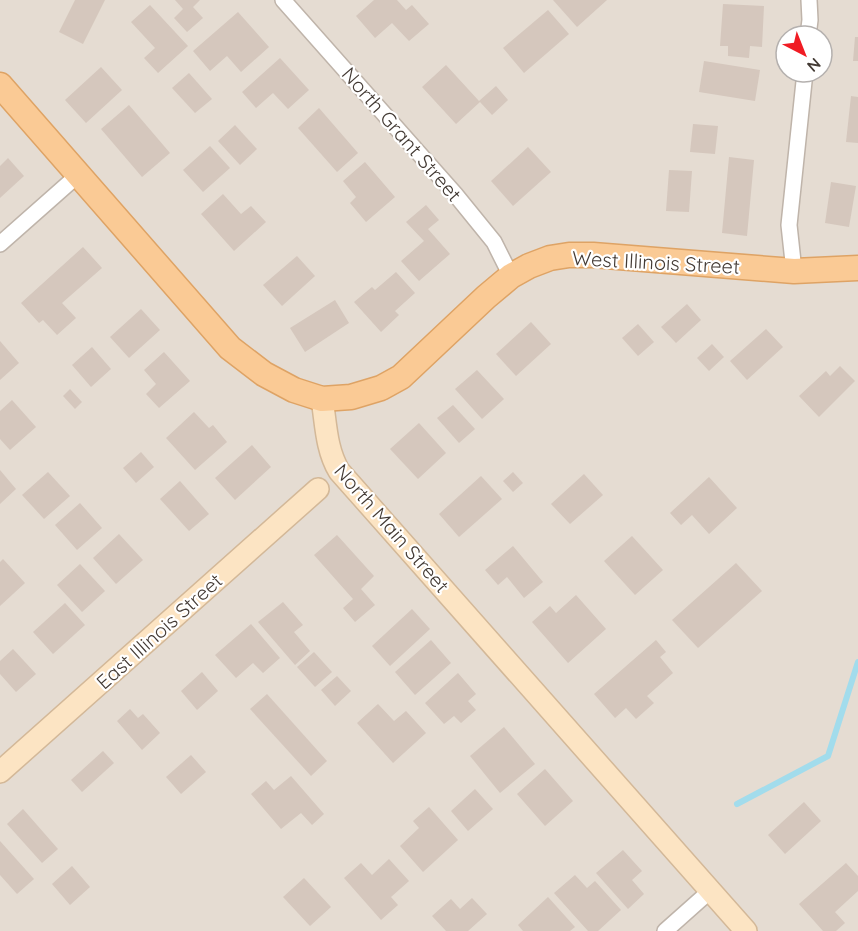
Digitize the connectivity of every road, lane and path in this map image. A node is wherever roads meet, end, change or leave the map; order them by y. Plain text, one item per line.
1 (283, 0) edge
2 (809, 0) edge
3 (810, 24) edge
4 (804, 84) edge
5 (0, 85) edge
6 (78, 175) junction
7 (0, 244) edge
8 (858, 268) edge
9 (794, 271) junction
10 (511, 276) junction
11 (322, 399) junction
12 (318, 489) dead end
13 (0, 772) edge
14 (710, 891) junction
15 (664, 931) edge
16 (746, 931) edge

1 - 10 street, North Grant Street
2 - 3 street
4 - 9 street
5 - 6 main road
6 - 7 street
6 - 11 main road
8 - 9 main road, West Illinois Street
9 - 10 main road, West Illinois Street
10 - 11 main road, West Illinois Street
11 - 14 street, North Main Street
12 - 13 street, East Illinois Street
14 - 15 street
14 - 16 street, North Main Street

